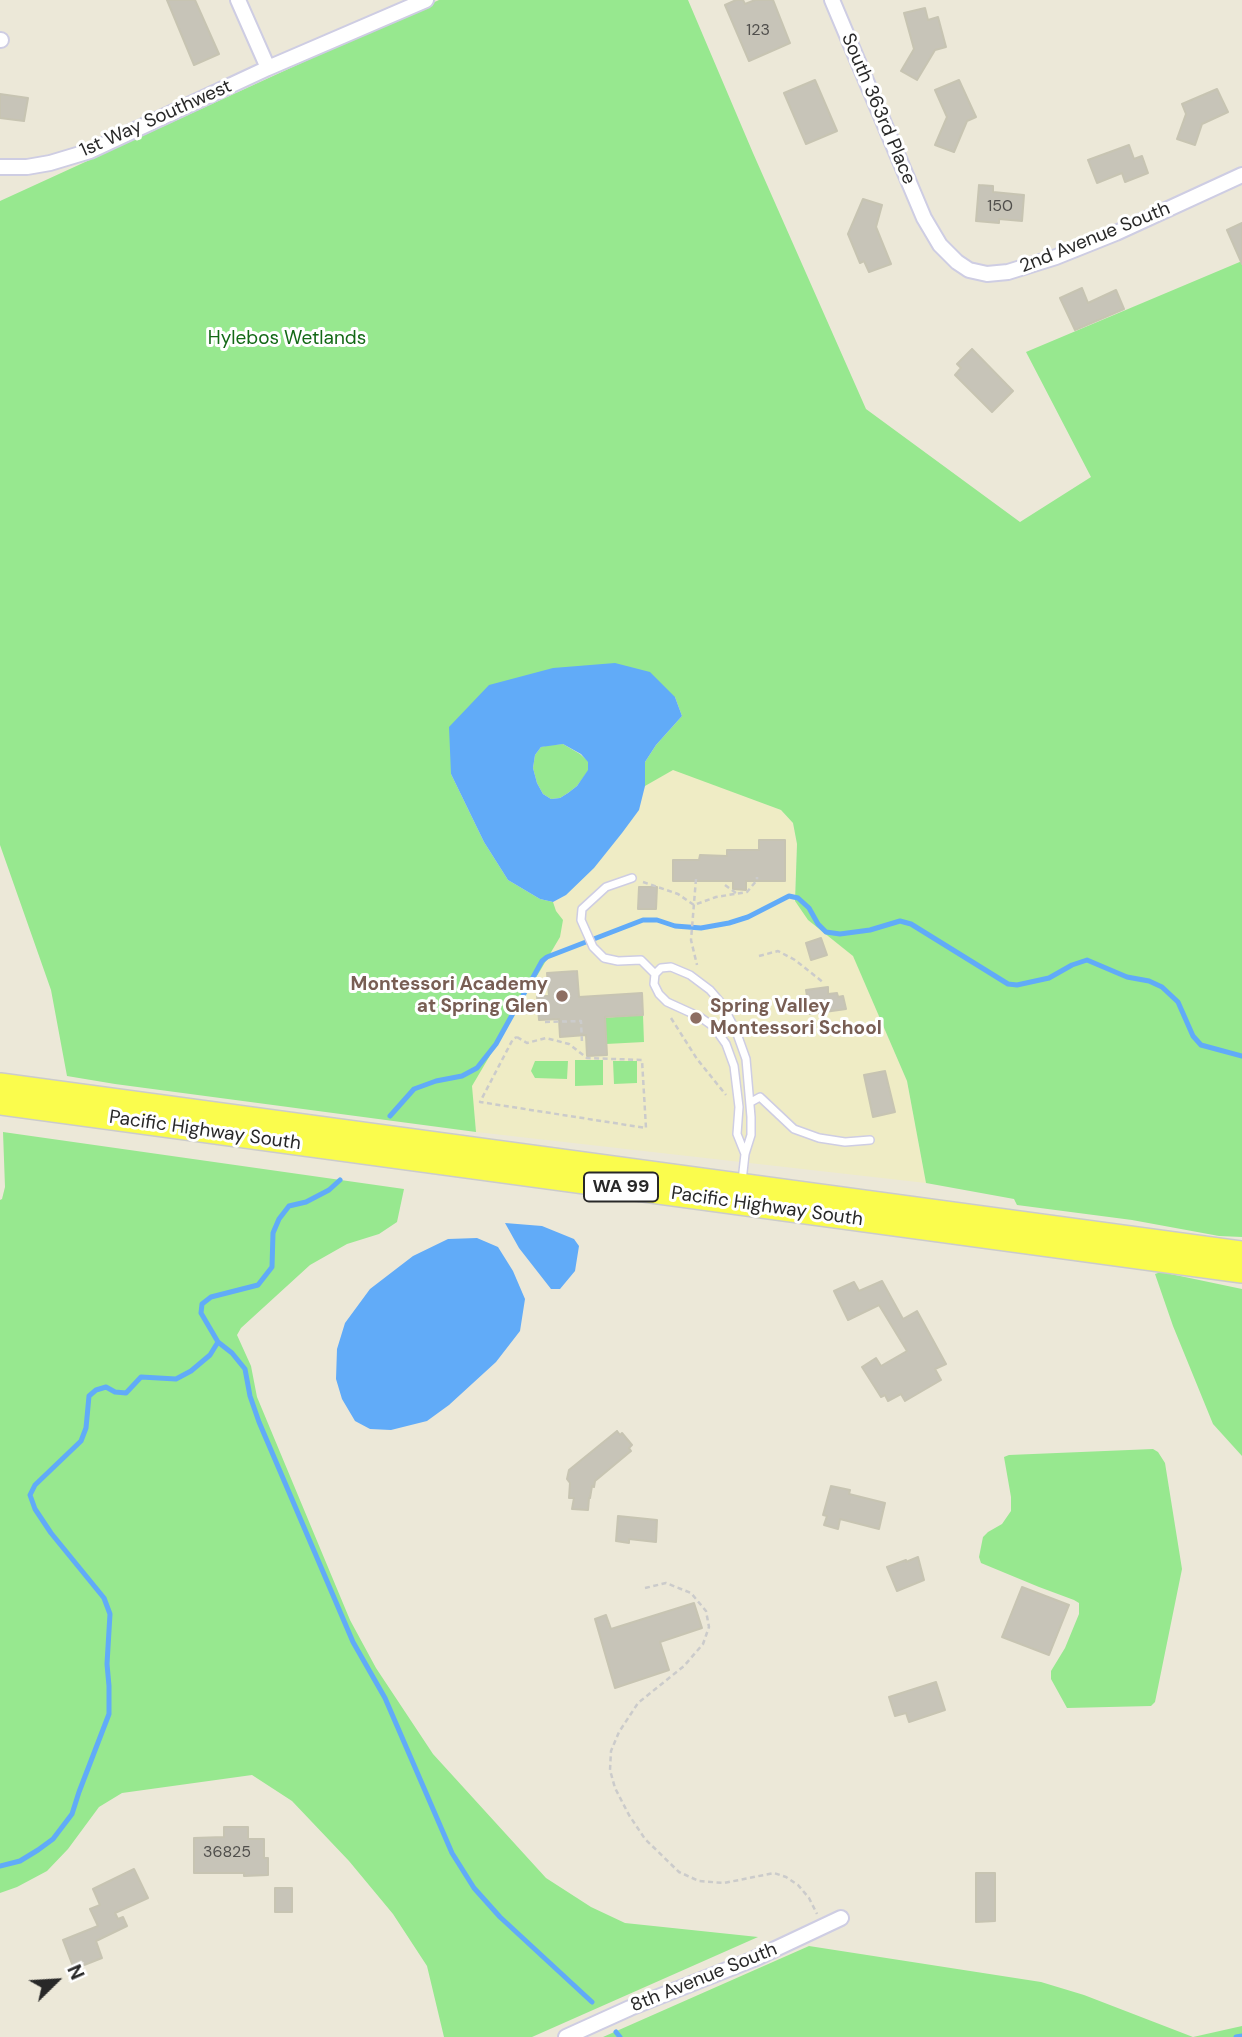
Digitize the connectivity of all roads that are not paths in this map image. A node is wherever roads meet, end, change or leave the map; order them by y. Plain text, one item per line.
1 (238, 0) edge
2 (426, 0) edge
3 (832, 0) edge
4 (268, 68) junction
5 (0, 167) edge
6 (1242, 176) edge
7 (924, 218) joint
8 (632, 878) road end
9 (655, 974) junction
10 (0, 1085) edge
11 (751, 1102) junction
12 (0, 1103) edge
13 (870, 1140) dead end
14 (745, 1154) junction
15 (741, 1186) junction
16 (1242, 1253) edge
17 (1242, 1271) edge
18 (841, 1918) dead end
19 (566, 2037) edge

1 - 4 street
2 - 4 street, 1st Way Southwest
3 - 7 street, South 363rd Place
4 - 5 street, 1st Way Southwest
6 - 7 street, 2nd Avenue South
8 - 9 lane
9 - 11 lane
9 - 14 lane
10 - 15 main road, Pacific Highway South / WA 99
11 - 13 lane
11 - 14 lane
12 - 17 main road, Pacific Highway South / WA 99
14 - 15 lane
15 - 16 main road, Pacific Highway South / WA 99
18 - 19 street, 8th Avenue South

